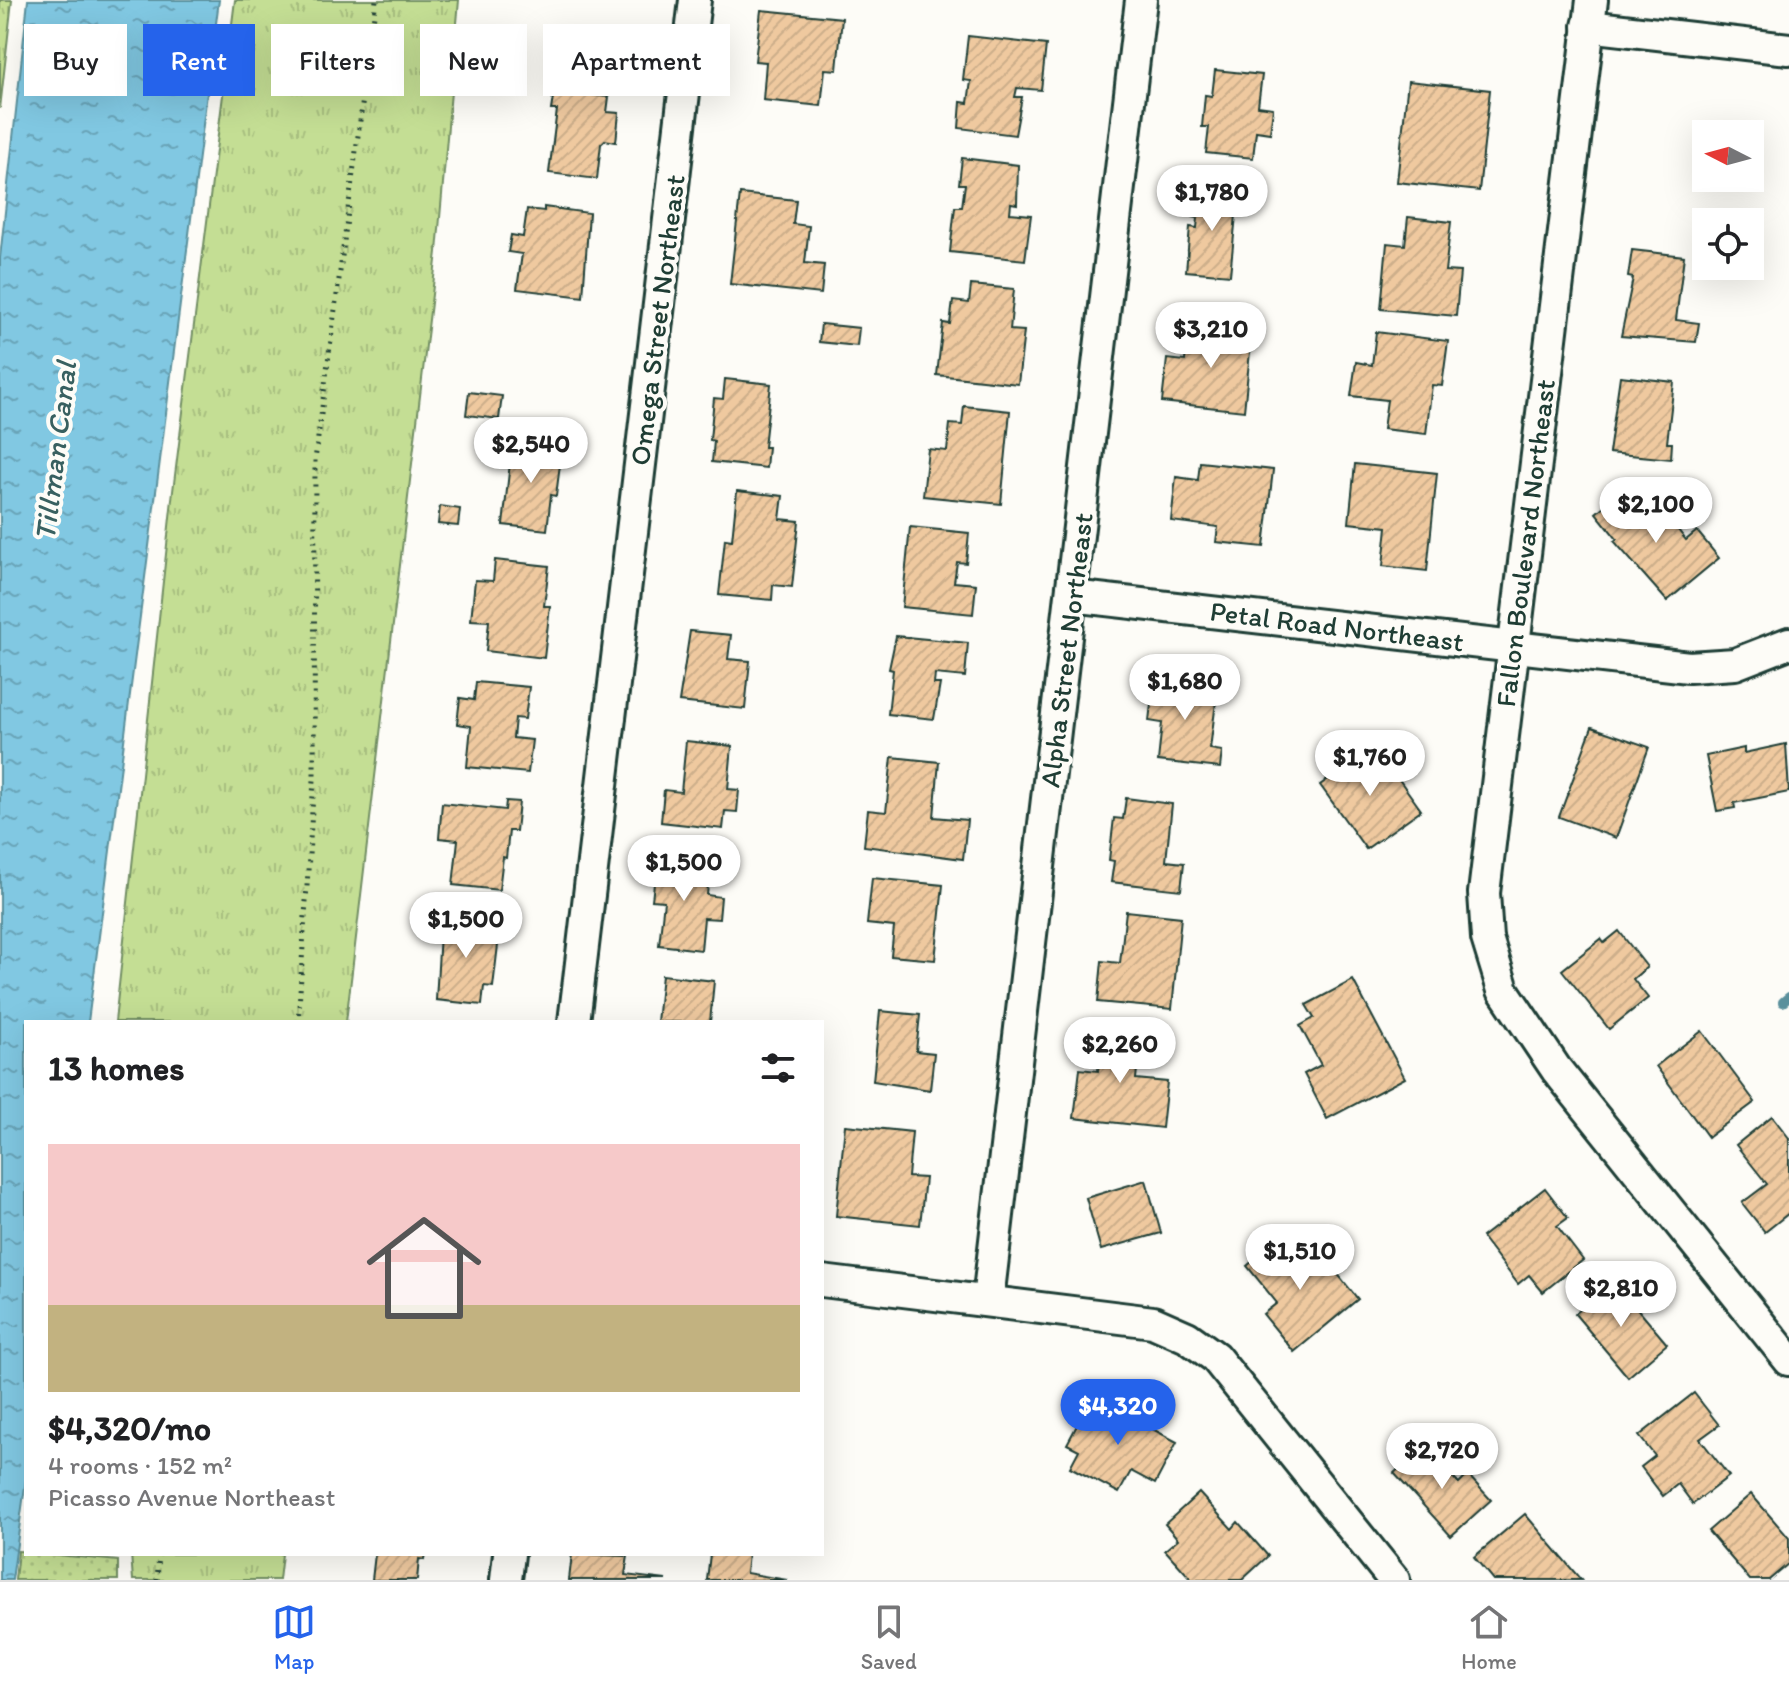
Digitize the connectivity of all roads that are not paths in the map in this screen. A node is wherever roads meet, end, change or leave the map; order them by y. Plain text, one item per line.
1 (695, 0) edge
2 (1141, 0) edge
3 (1590, 13) edge
4 (1789, 49) edge
5 (1072, 596) junction
6 (1789, 643) edge
7 (1513, 647) junction
8 (574, 1020) edge
9 (824, 1281) edge
10 (988, 1300) junction
11 (1784, 1345) edge
12 (509, 1556) edge
13 (506, 1580) edge
14 (1394, 1580) edge

1 - 8 street, Omega Street Northeast
2 - 5 street, Alpha Street Northeast
3 - 4 street
3 - 7 street, Fallon Boulevard Northeast
5 - 7 street, Petal Road Northeast
5 - 10 street, Alpha Street Northeast
6 - 7 street, Petal Road Northeast
7 - 11 street, Fallon Boulevard Northeast
9 - 10 street
10 - 14 street
12 - 13 street

